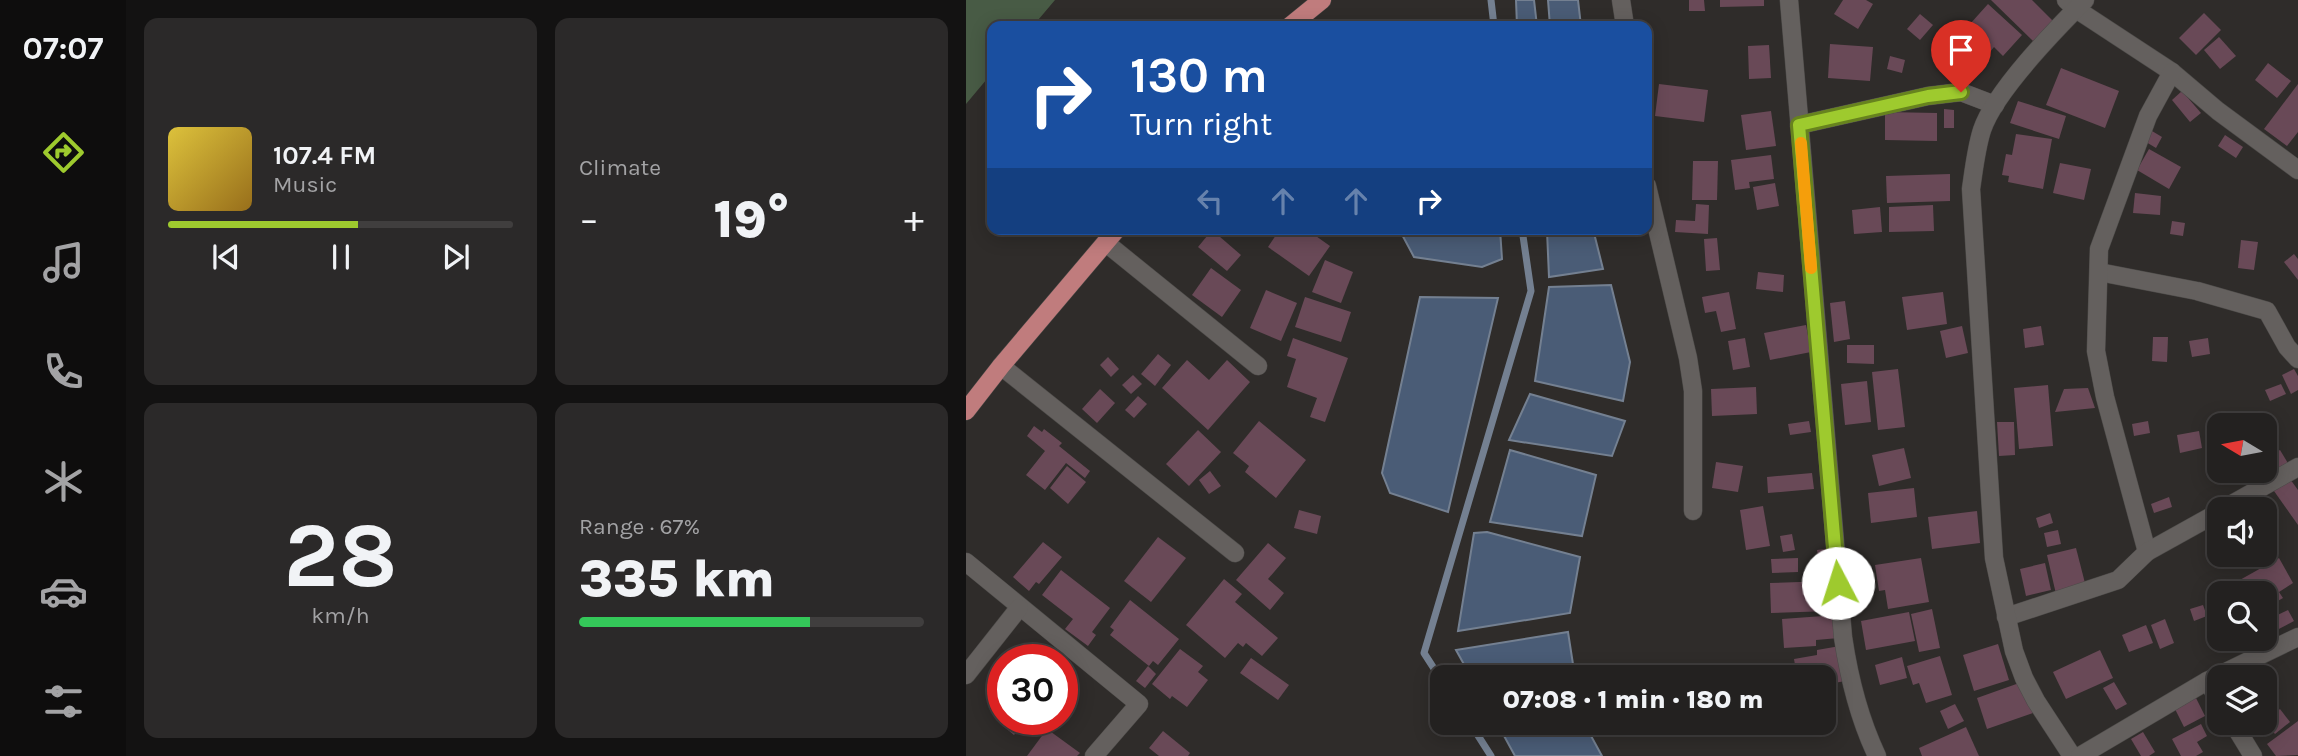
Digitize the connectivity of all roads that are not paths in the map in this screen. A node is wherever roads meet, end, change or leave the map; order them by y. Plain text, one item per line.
1 (1322, 0) edge
2 (1621, 0) edge
3 (1789, 0) edge
4 (2076, 3) edge
5 (1296, 21) edge
6 (1624, 21) edge
7 (2172, 72) junction
8 (1995, 105) junction
9 (1799, 125) junction
10 (2298, 170) edge
11 (1652, 207) edge
12 (1112, 236) edge
13 (2099, 272) junction
14 (2298, 359) edge
15 (1001, 366) junction
16 (1258, 366) dead end
17 (966, 411) edge
18 (2298, 467) edge
19 (2244, 497) edge
20 (1693, 511) dead end
21 (2207, 518) edge
22 (2147, 552) junction
23 (1235, 553) dead end
24 (966, 562) edge
25 (1020, 608) junction
26 (2006, 617) junction
27 (2298, 637) edge
28 (2240, 665) edge
29 (966, 675) edge
30 (2207, 681) edge
31 (2240, 735) edge
32 (1094, 756) edge
33 (1877, 756) edge
34 (2072, 756) edge
35 (2080, 756) edge
36 (2253, 756) edge

1 - 5 main road
2 - 6 street
3 - 9 street
4 - 7 street
4 - 8 street
7 - 10 street
7 - 13 street
8 - 9 street
8 - 26 street
9 - 33 street
11 - 20 street
12 - 15 main road
12 - 16 street
13 - 14 street
13 - 22 street
15 - 17 main road
15 - 23 street
18 - 19 street
21 - 22 street
22 - 26 street
24 - 25 street
25 - 29 street
25 - 32 street
26 - 34 street
27 - 28 street
30 - 35 street
31 - 36 street

